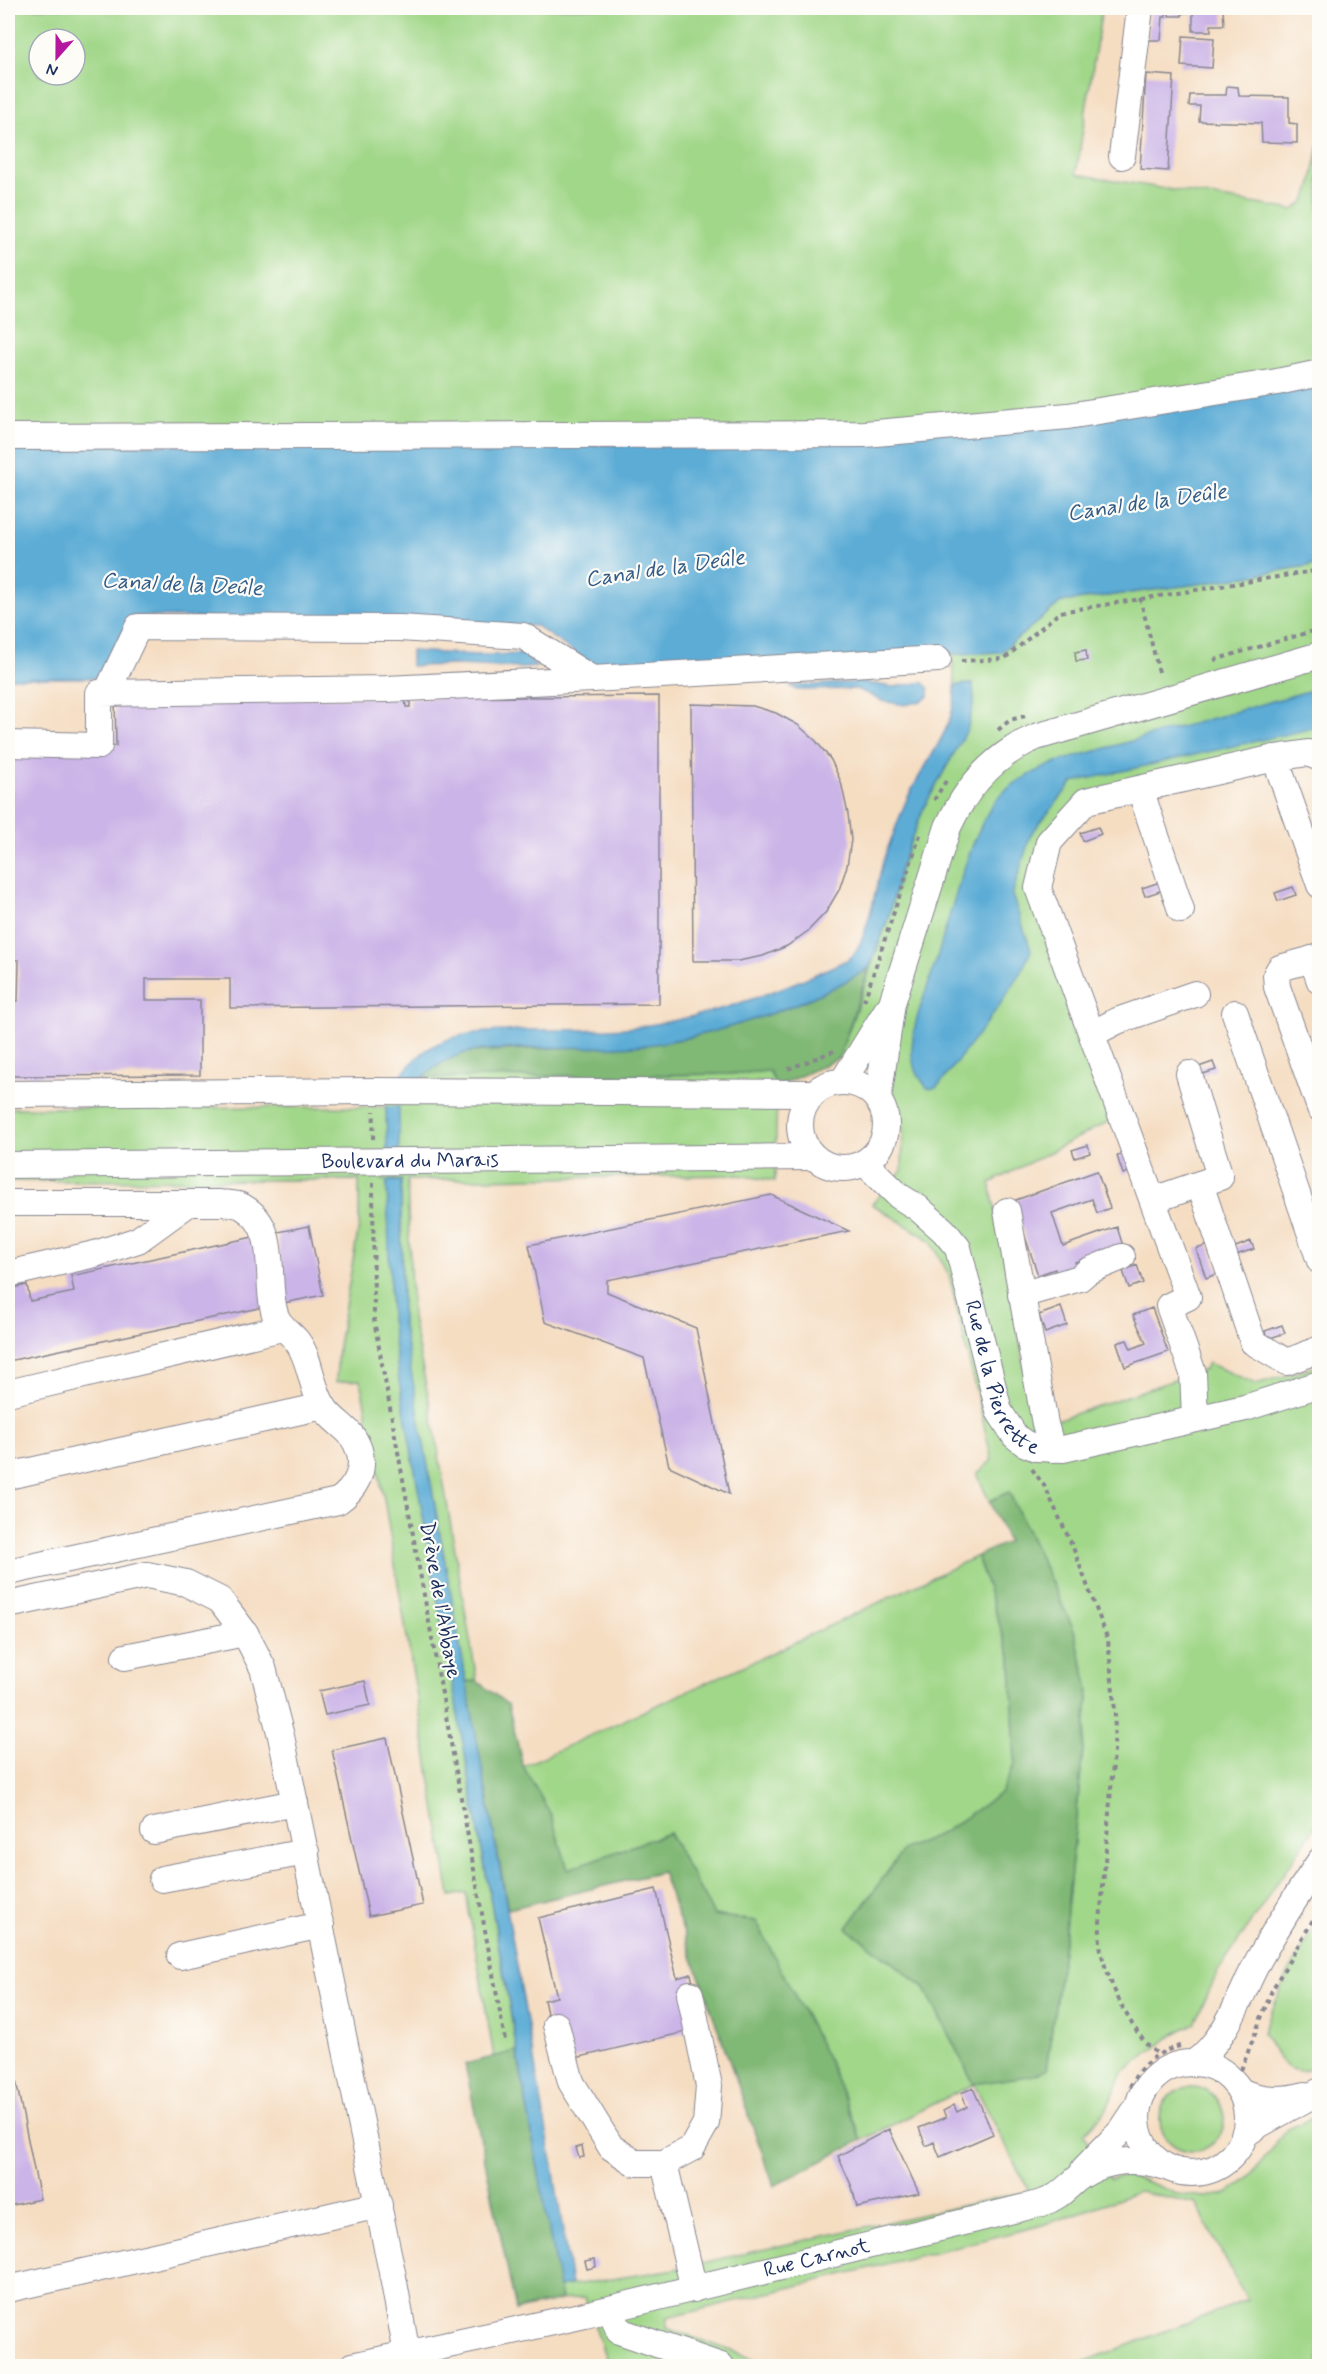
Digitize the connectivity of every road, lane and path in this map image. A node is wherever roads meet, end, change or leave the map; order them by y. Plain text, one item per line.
1 (1140, 8) edge
2 (1122, 156) dead end
3 (1320, 373) edge
4 (8, 437) edge
5 (1320, 570) edge
6 (1140, 598) junction
7 (1320, 629) edge
8 (1320, 655) edge
9 (950, 660) joint
10 (1205, 662) dead end
11 (1171, 673) dead end
12 (1160, 676) junction
13 (592, 679) junction
14 (1149, 679) dead end
15 (107, 693) junction
16 (1031, 714) dead end
17 (992, 735) dead end
18 (8, 744) edge
19 (1275, 758) junction
20 (1320, 758) edge
21 (952, 773) dead end
22 (1140, 789) junction
23 (930, 809) dead end
24 (922, 828) dead end
25 (1320, 885) edge
26 (1181, 910) dead end
27 (1317, 966) edge
28 (1195, 994) dead end
29 (892, 1003) junction
30 (861, 1011) dead end
31 (1235, 1013) dead end
32 (1092, 1034) junction
33 (835, 1050) dead end
34 (780, 1074) dead end
35 (1189, 1074) dead end
36 (843, 1081) junction
37 (374, 1091) junction
38 (812, 1093) junction
39 (8, 1094) edge
40 (878, 1099) junction
41 (1320, 1108) edge
42 (813, 1156) junction
43 (372, 1162) junction
44 (865, 1162) junction
45 (8, 1165) edge
46 (1200, 1184) junction
47 (1153, 1200) junction
48 (8, 1203) edge
49 (189, 1203) junction
50 (1007, 1211) dead end
51 (1122, 1257) dead end
52 (1320, 1261) edge
53 (8, 1274) edge
54 (1021, 1295) junction
55 (282, 1328) junction
56 (1320, 1349) edge
57 (1320, 1384) edge
58 (8, 1393) edge
59 (322, 1406) junction
60 (1195, 1418) junction
61 (1052, 1449) junction
62 (1026, 1462) dead end
63 (8, 1476) edge
64 (8, 1572) edge
65 (8, 1605) edge
66 (245, 1633) junction
67 (125, 1657) dead end
68 (295, 1803) junction
69 (154, 1831) dead end
70 (306, 1852) junction
71 (1320, 1861) edge
72 (162, 1879) dead end
73 (1320, 1908) edge
74 (321, 1925) junction
75 (180, 1956) dead end
76 (690, 1994) dead end
77 (1240, 2000) junction
78 (556, 2025) dead end
79 (505, 2040) dead end
80 (1159, 2054) dead end
81 (1194, 2063) junction
82 (1236, 2085) junction
83 (1138, 2106) junction
84 (1244, 2135) junction
85 (664, 2163) junction
86 (1163, 2166) junction
87 (1077, 2180) junction
88 (379, 2205) junction
89 (8, 2289) edge
90 (694, 2289) junction
91 (611, 2309) junction
92 (407, 2354) junction
93 (352, 2367) edge
94 (721, 2367) edge

1 - 2 street
3 - 4 street
5 - 6 path
6 - 9 path
6 - 12 path
7 - 10 path
8 - 29 street
9 - 13 street
11 - 12 path
12 - 14 path
13 - 15 street
13 - 15 street
15 - 18 street
16 - 17 path
19 - 20 street
19 - 22 street
19 - 25 street
21 - 23 path
22 - 26 street
22 - 32 street
24 - 30 path
27 - 41 street
28 - 32 street
29 - 36 street
29 - 40 street
31 - 52 street
32 - 47 street
33 - 34 path
35 - 46 street
36 - 38 street
36 - 40 street
37 - 38 street
37 - 39 street
37 - 43 path, Drève de l'Abbaye
38 - 42 street
40 - 44 street
42 - 43 street, Boulevard du Marais
42 - 44 street
43 - 45 street, Boulevard du Marais
43 - 79 path, Drève de l'Abbaye
44 - 61 street, Rue de la Pierrette
46 - 47 street
46 - 56 street
47 - 60 street
48 - 49 street
49 - 53 street
49 - 55 street
50 - 54 street
51 - 54 street
54 - 61 street
55 - 58 street
55 - 59 street
57 - 60 street, Rue de la Pierrette
59 - 63 street
59 - 64 street
60 - 61 street, Rue de la Pierrette
62 - 80 path
65 - 66 street
66 - 67 street
66 - 68 street
68 - 69 street
68 - 70 street
70 - 72 street
70 - 74 street
71 - 77 street
73 - 82 path
74 - 75 street
74 - 88 street
76 - 85 street
77 - 81 street
77 - 82 street
78 - 85 street
81 - 82 street
81 - 83 street
82 - 84 street
82 - 84 street
83 - 86 street
83 - 87 street, Rue Carnot
84 - 86 street
85 - 90 street
86 - 87 street, Rue Carnot
87 - 90 street, Rue Carnot
88 - 89 street
88 - 92 street
90 - 91 street, Rue Carnot
91 - 92 street, Rue Carnot
91 - 94 street
92 - 93 street, Rue Carnot

